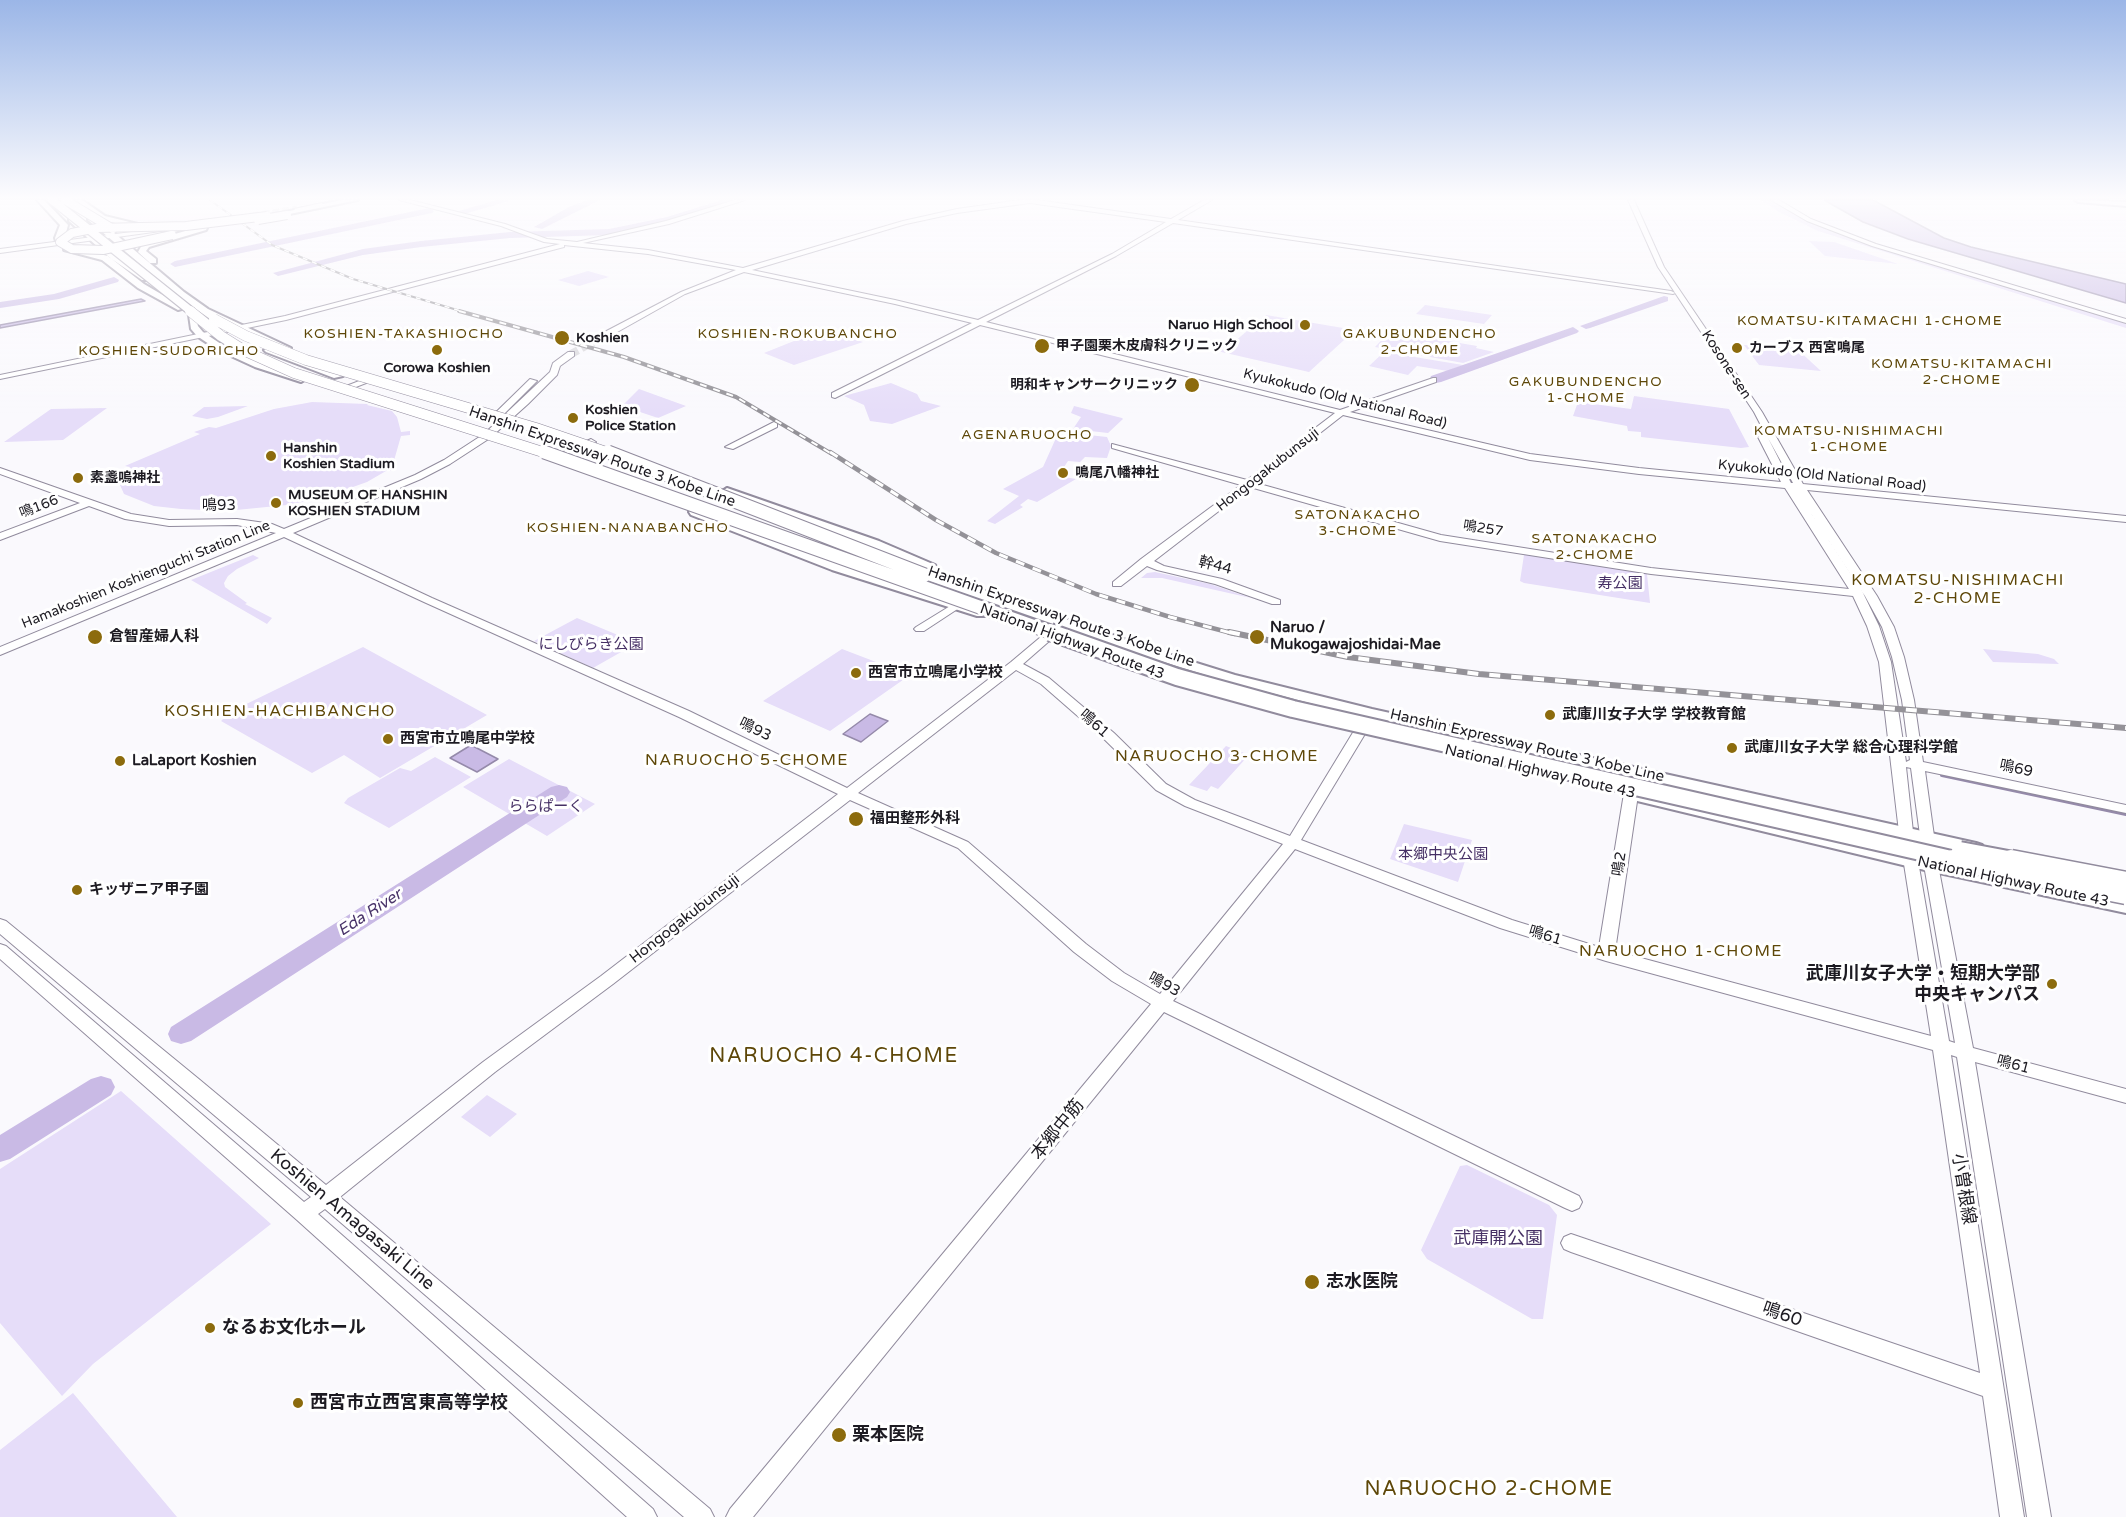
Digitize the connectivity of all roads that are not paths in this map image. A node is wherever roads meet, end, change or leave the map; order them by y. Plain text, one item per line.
1 (123, 271) edge
2 (131, 271) edge
3 (139, 271) edge
4 (151, 271) edge
5 (158, 271) edge
6 (166, 271) edge
7 (469, 271) edge
8 (739, 271) edge
9 (745, 271) edge
10 (1082, 271) edge
11 (1520, 271) edge
12 (1657, 271) edge
13 (1664, 271) edge
14 (1960, 271) edge
15 (184, 292) junction
16 (1671, 292) junction
17 (162, 297) junction
18 (202, 309) junction
19 (192, 317) junction
20 (2126, 321) edge
21 (980, 322) junction
22 (243, 327) junction
23 (230, 330) junction
24 (214, 334) junction
25 (202, 336) junction
26 (596, 337) tunnel mouth
27 (568, 353) tunnel mouth
28 (0, 377) edge
29 (333, 378) junction
30 (375, 378) junction
31 (1433, 380) dead end
32 (340, 390) junction
33 (835, 395) dead end
34 (1342, 412) junction
35 (506, 415) junction
36 (774, 425) dead end
37 (483, 434) junction
38 (591, 442) junction
39 (1115, 446) dead end
40 (730, 447) dead end
41 (555, 458) junction
42 (0, 471) edge
43 (1251, 483) junction
44 (1794, 486) junction
45 (88, 503) junction
46 (2126, 519) edge
47 (758, 520) junction
48 (284, 532) junction
49 (0, 537) edge
50 (1145, 561) junction
51 (1117, 584) dead end
52 (1857, 593) junction
53 (1276, 602) dead end
54 (955, 606) junction
55 (1028, 609) junction
56 (1017, 623) junction
57 (1065, 623) junction
58 (920, 629) dead end
59 (1047, 636) junction
60 (0, 649) edge
61 (1015, 665) junction
62 (1371, 714) junction
63 (1361, 730) junction
64 (1899, 762) junction
65 (1917, 765) junction
66 (1635, 773) junction
67 (849, 794) junction
68 (1631, 794) junction
69 (2126, 808) edge
70 (1906, 832) junction
71 (1927, 837) junction
72 (1293, 842) junction
73 (1911, 861) junction
74 (1931, 865) junction
75 (2126, 873) edge
76 (2126, 883) edge
77 (2126, 894) edge
78 (2126, 906) edge
79 (0, 925) edge
80 (0, 950) edge
81 (1606, 955) junction
82 (1162, 1003) junction
83 (1941, 1045) junction
84 (1965, 1052) junction
85 (2126, 1096) edge
86 (325, 1197) junction
87 (1572, 1202) dead end
88 (304, 1214) junction
89 (1571, 1243) dead end
90 (1993, 1388) junction
91 (645, 1517) edge
92 (702, 1517) edge
93 (738, 1517) edge
94 (2012, 1517) edge
95 (2039, 1517) edge

1 - 17 highway, bridge
2 - 17 highway
3 - 77 highway, Hanshin Expressway Route 3 Kobe Line, bridge
4 - 76 highway, Hanshin Expressway Route 3 Kobe Line, bridge
5 - 15 highway, National Highway Route 43
6 - 15 highway, bridge
7 - 22 street
8 - 26 street
9 - 21 street, Kyukokudo (Old National Road)
10 - 21 street
11 - 16 street
12 - 16 street, Kosone-sen
13 - 44 street, Kosone-sen
14 - 20 street
15 - 18 highway, National Highway Route 43
16 - 44 street, Kosone-sen
17 - 19 highway, National Highway Route 43
18 - 22 highway
18 - 23 highway, National Highway Route 43
19 - 24 highway, National Highway Route 43
19 - 25 highway
21 - 33 street
21 - 34 street, Kyukokudo (Old National Road)
22 - 23 street
22 - 30 highway
23 - 24 street
23 - 29 highway, National Highway Route 43
24 - 25 street
24 - 29 highway, National Highway Route 43
25 - 28 street
25 - 32 highway
27 - 35 street, Hamakoshien Koshienguchi Station Line
29 - 47 highway, National Highway Route 43, bridge
30 - 32 street
30 - 35 highway
31 - 34 street, Hongogakubunsuji
32 - 37 highway
34 - 43 street, Hongogakubunsuji
34 - 44 street, Kyukokudo (Old National Road)
35 - 37 street, Hamakoshien Koshienguchi Station Line
35 - 38 highway
36 - 40 street
37 - 41 highway
37 - 48 street, Hamakoshien Koshienguchi Station Line
38 - 41 street
38 - 55 highway
39 - 43 street, 鳴257
41 - 54 highway
42 - 45 street, 鳴93
43 - 50 street, Hongogakubunsuji
43 - 52 street, 鳴257
44 - 46 street, Kyukokudo (Old National Road)
44 - 52 street, Kosone-sen
44 - 65 street, Kosone-sen
45 - 48 street, 鳴93
45 - 49 street, 鳴166
47 - 55 highway, National Highway Route 43
47 - 56 highway, National Highway Route 43
48 - 60 street, Hamakoshien Koshienguchi Station Line
48 - 67 street, 鳴93
50 - 51 street, Hongogakubunsuji
50 - 53 street, 幹44
52 - 64 street, Kosone-sen
54 - 56 highway
54 - 58 street
55 - 57 highway, National Highway Route 43
56 - 59 highway, National Highway Route 43
57 - 59 street, Hongogakubunsuji
57 - 62 highway, National Highway Route 43
59 - 61 street, Hongogakubunsuji
59 - 63 highway, National Highway Route 43
61 - 67 street, Hongogakubunsuji
61 - 72 street, 鳴61
62 - 63 street, 本郷中筋
62 - 66 highway, National Highway Route 43
63 - 68 highway, National Highway Route 43
63 - 72 street, 本郷中筋
64 - 65 street, 鳴69
64 - 70 street, Kosone-sen
65 - 69 street, 鳴69
65 - 71 street, Kosone-sen
66 - 68 street, 鳴2
66 - 70 highway, National Highway Route 43
67 - 82 street, 鳴93
67 - 86 street, Hongogakubunsuji
68 - 73 highway, National Highway Route 43
68 - 81 street, 鳴2
70 - 71 highway, National Highway Route 43
70 - 73 street, Kosone-sen
71 - 74 street, Kosone-sen
71 - 75 highway
71 - 76 highway, National Highway Route 43
72 - 81 street, 鳴61
72 - 82 street, 本郷中筋
73 - 74 highway, National Highway Route 43
73 - 83 street, 小曽根線
74 - 78 highway, National Highway Route 43
74 - 84 street, 小曽根線
79 - 86 street, Koshien Amagasaki Line
80 - 88 street, Koshien Amagasaki Line
81 - 83 street, 鳴61
82 - 87 street, 鳴93
82 - 93 street, 本郷中筋
83 - 84 street, 鳴61
83 - 90 street, 小曽根線
84 - 85 street, 鳴61
84 - 95 street, 小曽根線
86 - 88 street, Hongogakubunsuji
86 - 92 street, Koshien Amagasaki Line
88 - 91 street, Koshien Amagasaki Line
89 - 90 street, 鳴60
90 - 94 street, 小曽根線

